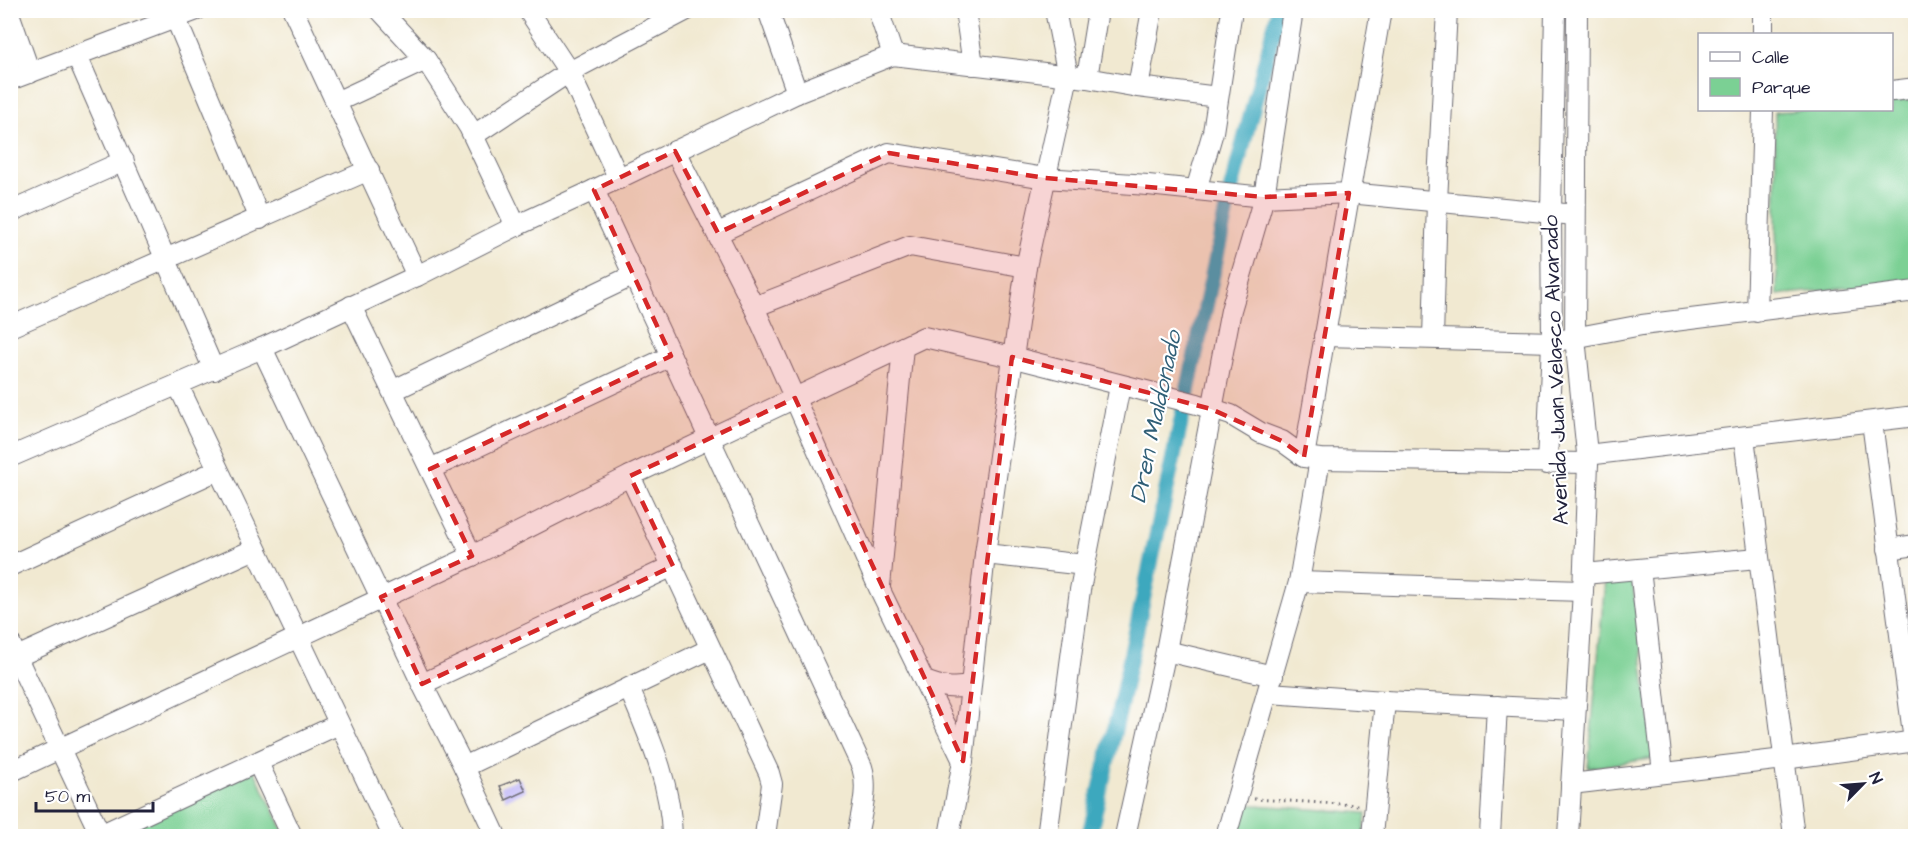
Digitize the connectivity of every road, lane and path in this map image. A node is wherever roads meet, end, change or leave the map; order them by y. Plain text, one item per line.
1 (197, 10) edge
2 (293, 10) edge
3 (528, 10) edge
4 (687, 10) edge
5 (768, 10) edge
6 (878, 10) edge
7 (965, 10) edge
8 (1055, 10) edge
9 (1098, 10) edge
10 (1152, 10) edge
11 (1232, 10) edge
12 (1293, 10) edge
13 (1381, 10) edge
14 (1447, 10) edge
15 (1555, 10) edge
16 (1576, 10) edge
17 (1763, 10) edge
18 (383, 12) edge
19 (10, 16) edge
20 (176, 19) junction
21 (1763, 33) edge
22 (77, 56) junction
23 (893, 56) junction
24 (426, 60) junction
25 (973, 65) junction
26 (569, 72) junction
27 (30, 73) junction
28 (1078, 77) junction
29 (10, 80) edge
30 (1138, 87) junction
31 (1916, 88) edge
32 (1893, 91) edge
33 (797, 93) junction
34 (1218, 97) junction
35 (336, 102) junction
36 (1763, 111) edge
37 (474, 135) junction
38 (675, 151) junction
39 (124, 161) junction
40 (369, 170) junction
41 (1045, 178) junction
42 (619, 179) junction
43 (594, 190) junction
44 (1196, 190) junction
45 (1348, 193) junction
46 (1264, 197) junction
47 (1437, 201) junction
48 (10, 212) edge
49 (1551, 212) junction
50 (1575, 215) junction
51 (260, 219) junction
52 (516, 226) junction
53 (718, 233) junction
54 (165, 260) junction
55 (1026, 267) junction
56 (634, 275) junction
57 (417, 276) junction
58 (1916, 291) edge
59 (351, 306) junction
60 (754, 307) junction
61 (1757, 312) junction
62 (10, 327) edge
63 (1324, 336) junction
64 (1433, 338) junction
65 (1575, 338) junction
66 (1552, 342) junction
67 (903, 347) junction
68 (262, 348) junction
69 (671, 356) junction
70 (1012, 357) junction
71 (214, 370) junction
72 (178, 385) junction
73 (1120, 386) junction
74 (392, 391) junction
75 (795, 398) junction
76 (1204, 406) junction
77 (1916, 416) edge
78 (1872, 422) junction
79 (1744, 437) junction
80 (709, 439) junction
81 (10, 457) edge
82 (1312, 458) junction
83 (1587, 459) junction
84 (1547, 464) junction
85 (430, 469) junction
86 (218, 470) junction
87 (630, 476) junction
88 (1916, 545) edge
89 (255, 549) junction
90 (1888, 549) junction
91 (985, 554) junction
92 (472, 556) junction
93 (1758, 558) junction
94 (1085, 565) junction
95 (10, 566) edge
96 (673, 566) junction
97 (1640, 569) junction
98 (1299, 582) junction
99 (1584, 582) junction
100 (879, 588) junction
101 (381, 597) junction
102 (297, 638) junction
103 (710, 649) junction
104 (1166, 651) junction
105 (13, 653) edge
106 (925, 681) junction
107 (422, 684) junction
108 (971, 685) junction
109 (1271, 685) junction
110 (629, 688) junction
111 (1384, 701) junction
112 (1497, 706) junction
113 (1575, 710) junction
114 (339, 724) junction
115 (1915, 741) edge
116 (60, 748) junction
117 (1784, 759) junction
118 (963, 761) junction
119 (258, 763) junction
120 (464, 766) junction
121 (10, 772) edge
122 (1663, 773) junction
123 (1571, 784) junction
124 (1238, 799) junction
125 (1375, 806) junction
126 (100, 836) edge
127 (292, 837) edge
128 (393, 837) edge
129 (496, 837) edge
130 (672, 837) edge
131 (765, 837) edge
132 (857, 837) edge
133 (949, 837) edge
134 (1047, 837) edge
135 (1125, 837) edge
136 (1226, 837) edge
137 (1372, 837) edge
138 (1490, 837) edge
139 (1568, 837) edge
140 (1794, 837) edge

1 - 20 street
2 - 35 street
3 - 26 street
4 - 26 street
5 - 33 street
6 - 23 street
7 - 25 street
8 - 28 street
9 - 28 street
10 - 30 street
11 - 34 street
12 - 46 street
13 - 45 street
14 - 47 street
15 - 49 street
16 - 50 street, Avenida Juan Velasco Alvarado
17 - 21 street
18 - 24 street
19 - 27 street
20 - 22 street
20 - 51 street
22 - 27 street
22 - 39 street
23 - 25 street
23 - 33 street
24 - 35 street
24 - 37 street
25 - 28 street
26 - 37 street
26 - 42 street
27 - 29 street
28 - 30 street
28 - 41 street
30 - 34 street
31 - 32 street
33 - 38 street
34 - 44 street
35 - 40 street
36 - 61 street
37 - 52 street
38 - 42 street
38 - 53 street
39 - 48 street
39 - 54 street
40 - 51 street
40 - 57 street
41 - 44 street
41 - 53 street
41 - 55 street
42 - 43 street
43 - 52 street
43 - 56 street
44 - 46 street
45 - 46 street
45 - 47 street
45 - 63 street
46 - 76 street
47 - 49 street
47 - 64 street
49 - 50 street
49 - 66 street
50 - 65 street, Avenida Juan Velasco Alvarado
51 - 54 street
52 - 57 street
53 - 60 street
54 - 62 street
54 - 71 street
55 - 60 street
55 - 70 street
56 - 69 street
56 - 74 street
57 - 59 street
58 - 61 street
59 - 68 street
59 - 74 street
60 - 75 street
61 - 65 street
63 - 64 street
63 - 82 street
64 - 66 street
65 - 66 street
65 - 83 street, Avenida Juan Velasco Alvarado
66 - 84 street
67 - 70 street
67 - 75 street
67 - 100 street
68 - 71 street
68 - 101 street
69 - 80 street
69 - 85 street
70 - 73 street
70 - 91 street
71 - 72 street
72 - 81 street
72 - 86 street
73 - 76 street
73 - 94 street
74 - 85 street
75 - 80 street
75 - 100 street
76 - 82 street
76 - 104 street
77 - 78 street
78 - 79 street
78 - 90 street
79 - 83 street
79 - 93 street
80 - 87 street
80 - 132 street
82 - 84 street
82 - 98 street
83 - 84 street
83 - 99 street, Avenida Juan Velasco Alvarado
85 - 92 street
86 - 89 street
86 - 95 street
87 - 92 street
87 - 96 street
88 - 90 street
89 - 102 street
89 - 105 street
90 - 115 street
91 - 94 street
91 - 108 street
92 - 101 street
93 - 97 street
93 - 117 street
94 - 134 street
96 - 103 street
96 - 107 street
97 - 99 street
97 - 122 street
98 - 99 street
98 - 109 street
99 - 113 street, Avenida Juan Velasco Alvarado
100 - 106 street
101 - 102 street
101 - 107 street
102 - 114 street
102 - 116 street
103 - 110 street
103 - 131 street
104 - 109 street
104 - 135 street
105 - 116 street
106 - 108 street
106 - 118 street
107 - 120 street
108 - 118 street
109 - 111 street
109 - 124 street
110 - 120 street
110 - 130 street
111 - 112 street
111 - 125 street
112 - 113 street
112 - 138 street
113 - 123 street, Avenida Juan Velasco Alvarado
114 - 119 street
114 - 128 street
115 - 117 street
116 - 121 street
116 - 126 street
117 - 122 street
117 - 140 street
118 - 133 street
119 - 126 street
119 - 127 street
120 - 129 street
122 - 123 street
123 - 139 street, Avenida Juan Velasco Alvarado
124 - 125 path
124 - 136 street
125 - 137 street

